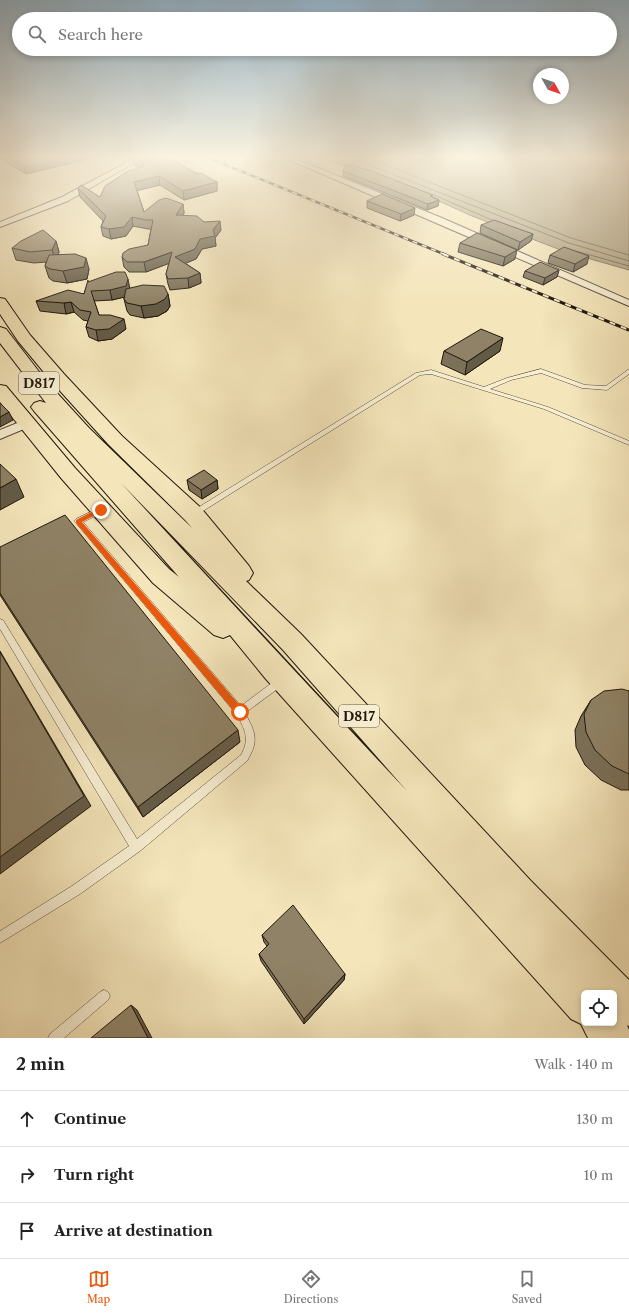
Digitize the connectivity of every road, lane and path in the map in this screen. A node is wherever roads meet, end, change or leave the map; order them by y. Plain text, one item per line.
1 (46, 206) edge
2 (406, 206) edge
3 (0, 225) edge
4 (0, 302) edge
5 (629, 303) edge
6 (0, 332) edge
7 (0, 354) edge
8 (629, 371) edge
9 (486, 388) junction
10 (0, 390) edge
11 (27, 422) junction
12 (0, 435) edge
13 (74, 435) junction
14 (629, 443) edge
15 (101, 510) junction
16 (193, 514) junction
17 (69, 520) edge
18 (78, 521) junction
19 (0, 622) edge
20 (292, 642) junction
21 (279, 675) junction
22 (240, 712) junction
23 (136, 847) junction
24 (0, 937) edge
25 (104, 996) dead end
26 (581, 1003) edge
27 (629, 1007) edge
28 (603, 1026) edge
29 (54, 1038) edge
30 (613, 1038) edge

1 - 3 street
2 - 5 street
4 - 16 highway
6 - 13 highway, D817
7 - 13 highway, D817
8 - 9 lane
9 - 14 lane
9 - 16 lane
10 - 11 highway
11 - 12 street
11 - 15 highway
13 - 20 highway, D817
13 - 21 highway, D817
15 - 18 lane
15 - 21 highway
16 - 20 highway
17 - 18 lane
18 - 22 lane
19 - 23 lane
20 - 27 highway, D817
21 - 22 lane
21 - 26 highway, D817
22 - 23 lane
23 - 24 lane
25 - 29 lane
28 - 30 highway

